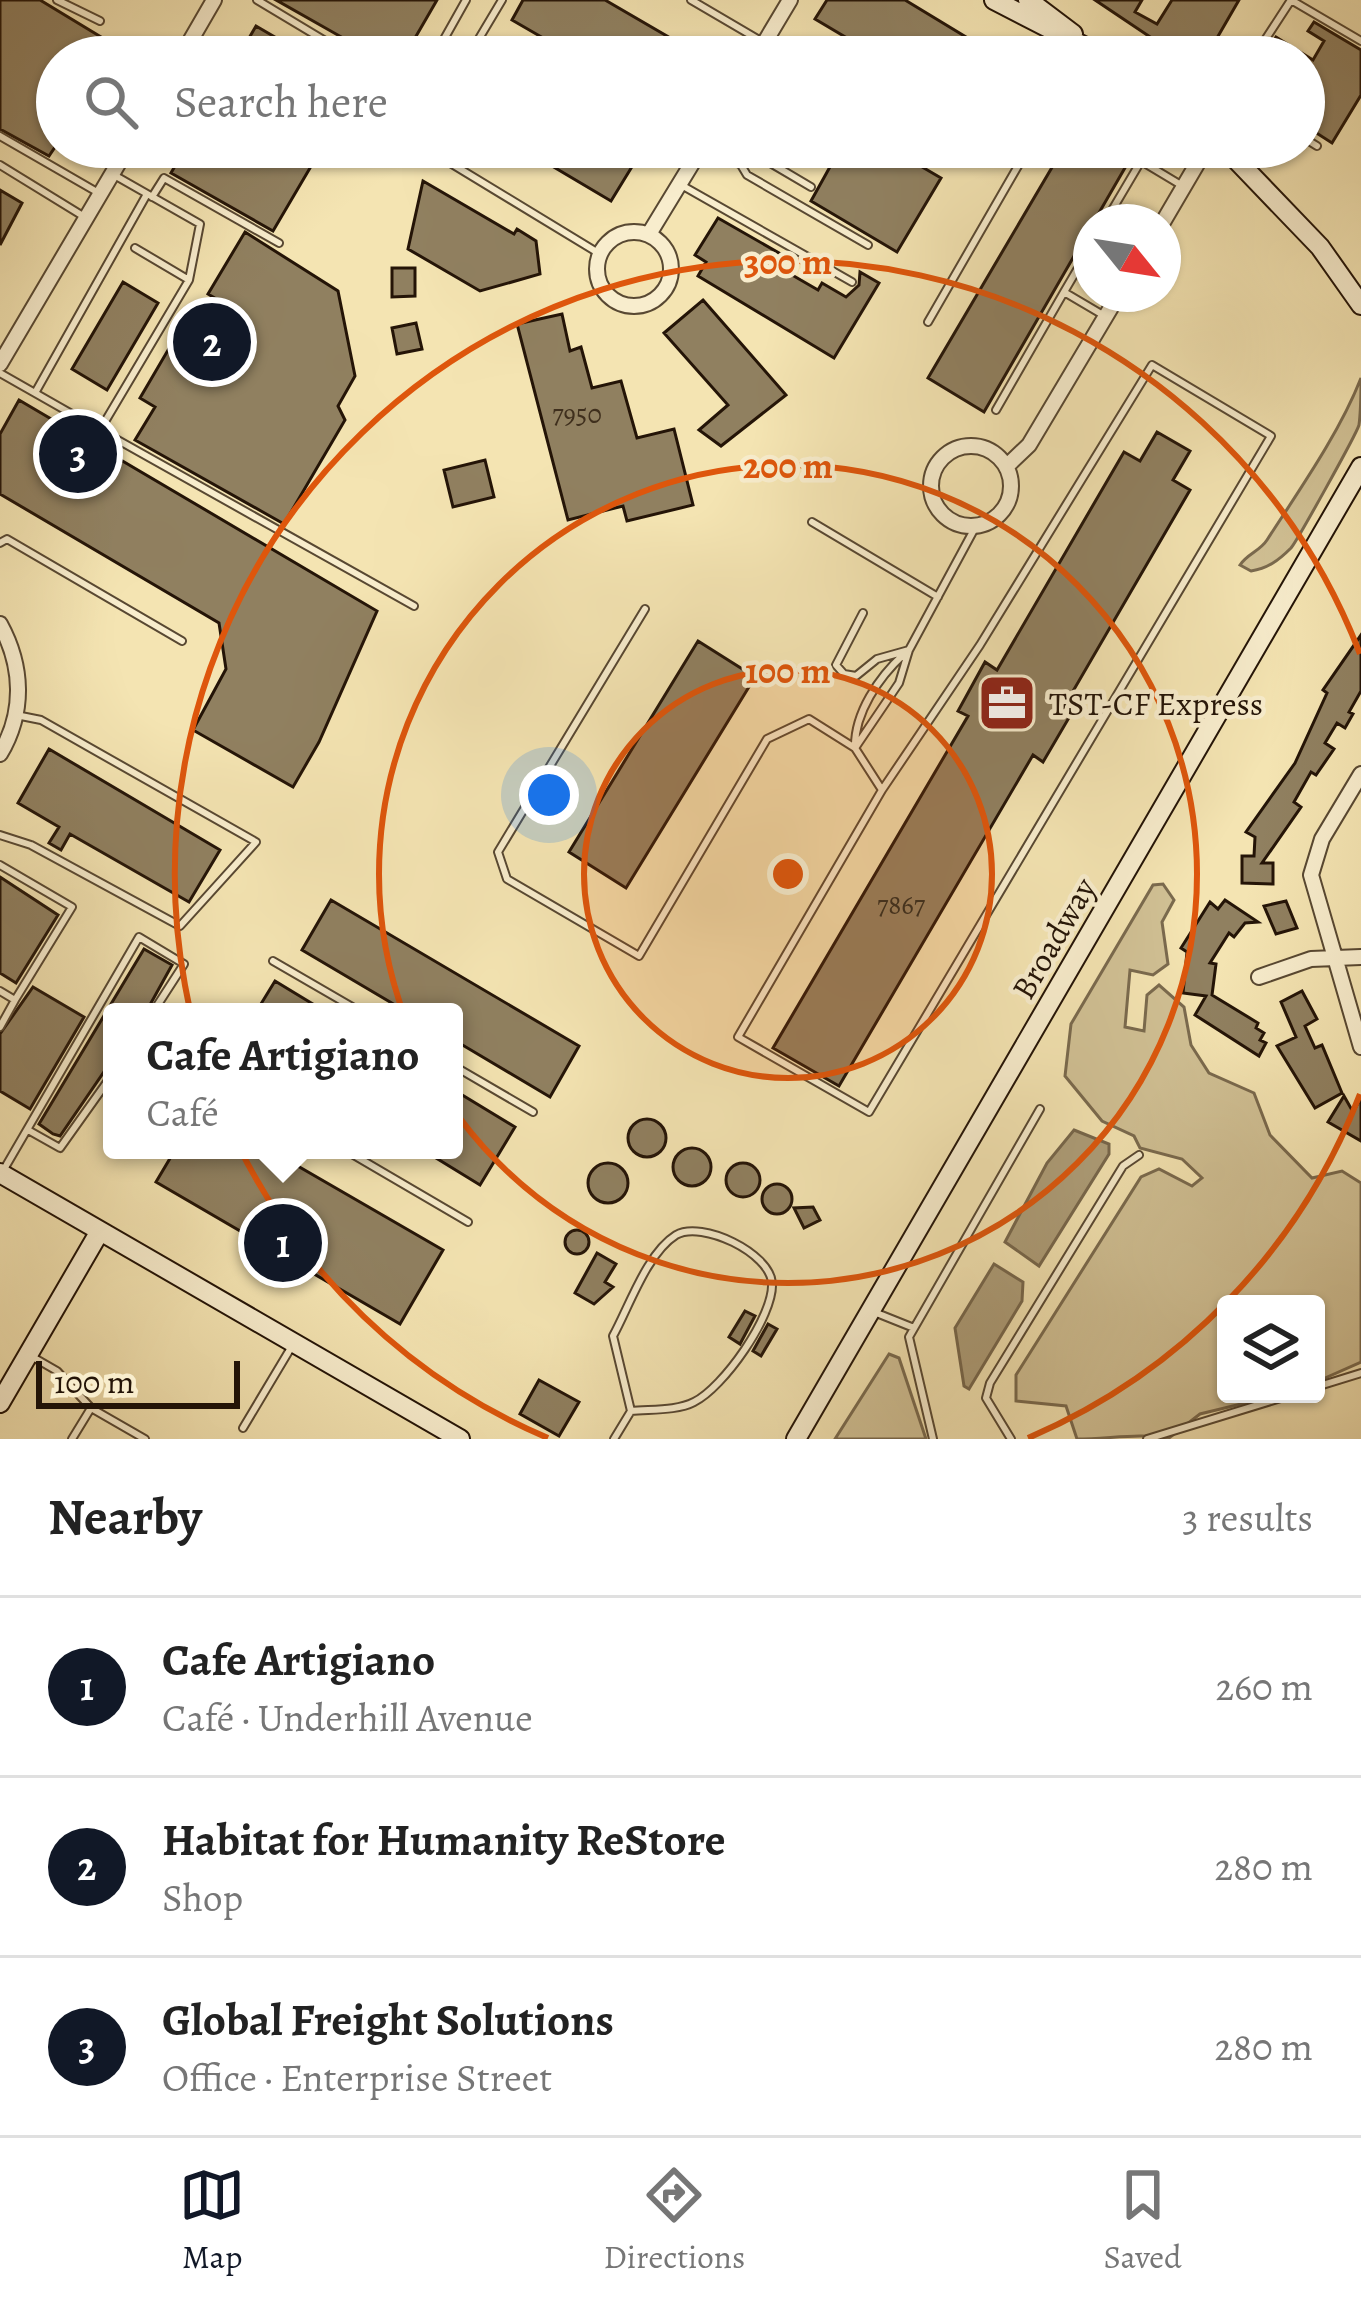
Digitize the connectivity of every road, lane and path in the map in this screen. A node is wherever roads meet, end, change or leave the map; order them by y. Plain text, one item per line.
1 (58, 0) edge
2 (214, 0) edge
3 (257, 0) edge
4 (466, 0) edge
5 (502, 0) edge
6 (691, 0) edge
7 (790, 0) edge
8 (994, 0) edge
9 (1028, 0) edge
10 (1049, 6) edge
11 (100, 21) dead end
12 (193, 36) edge
13 (317, 36) edge
14 (446, 36) edge
15 (481, 36) edge
16 (752, 36) edge
17 (768, 36) edge
18 (1057, 36) edge
19 (1072, 36) edge
20 (1268, 36) edge
21 (1361, 41) edge
22 (0, 136) edge
23 (36, 157) edge
24 (0, 165) edge
25 (55, 168) edge
26 (116, 168) edge
27 (458, 168) edge
28 (691, 168) edge
29 (743, 168) edge
30 (782, 168) edge
31 (1017, 168) edge
32 (1137, 168) edge
33 (1153, 168) edge
34 (1195, 168) edge
35 (1243, 168) edge
36 (112, 174) junction
37 (680, 184) junction
38 (812, 187) dead end
39 (1184, 187) junction
40 (100, 194) junction
41 (150, 195) junction
42 (1116, 204) edge
43 (1173, 204) edge
44 (86, 218) junction
45 (649, 234) junction
46 (279, 243) dead end
47 (868, 245) dead end
48 (135, 248) dead end
49 (600, 254) junction
50 (1073, 277) edge
51 (189, 280) junction
52 (851, 282) dead end
53 (1064, 292) junction
54 (1361, 305) edge
55 (1109, 312) edge
56 (1106, 316) junction
57 (928, 322) dead end
58 (0, 369) edge
59 (34, 393) junction
60 (996, 410) dead end
61 (100, 430) junction
62 (1006, 466) junction
63 (1361, 466) edge
64 (812, 522) dead end
65 (976, 526) junction
66 (0, 543) edge
67 (938, 596) junction
68 (414, 606) dead end
69 (645, 609) dead end
70 (863, 614) dead end
71 (0, 624) edge
72 (182, 641) dead end
73 (909, 650) junction
74 (16, 715) junction
75 (855, 748) junction
76 (0, 754) edge
77 (1361, 774) edge
78 (882, 790) junction
79 (0, 835) edge
80 (0, 865) edge
81 (1361, 957) edge
82 (273, 961) dead end
83 (1333, 961) junction
84 (1259, 977) dead end
85 (0, 992) edge
86 (15, 1000) junction
87 (159, 1003) edge
88 (345, 1003) edge
89 (0, 1027) edge
90 (1361, 1047) edge
91 (463, 1071) edge
92 (103, 1088) edge
93 (1040, 1109) dead end
94 (533, 1112) dead end
95 (28, 1130) junction
96 (1139, 1155) dead end
97 (360, 1159) edge
98 (0, 1173) edge
99 (468, 1222) dead end
100 (100, 1231) junction
101 (871, 1310) junction
102 (914, 1328) junction
103 (293, 1343) junction
104 (28, 1354) junction
105 (1361, 1373) edge
106 (1325, 1384) edge
107 (0, 1402) edge
108 (1265, 1403) edge
109 (91, 1408) junction
110 (631, 1411) junction
111 (243, 1428) dead end
112 (72, 1439) edge
113 (145, 1439) edge
114 (459, 1439) edge
115 (614, 1439) edge
116 (796, 1439) edge
117 (933, 1439) edge
118 (1011, 1439) edge
119 (1147, 1439) edge

1 - 11 lane
2 - 12 street
3 - 13 lane
4 - 14 lane
5 - 15 lane
6 - 16 lane
7 - 17 street
8 - 18 street
9 - 10 street
10 - 19 street
20 - 21 lane
22 - 23 lane
24 - 44 lane
25 - 40 lane
26 - 36 street
27 - 49 lane
28 - 37 street
29 - 47 lane
30 - 38 lane
31 - 57 lane
32 - 42 lane
33 - 39 lane
34 - 39 street
35 - 54 street
36 - 40 street
36 - 41 lane
37 - 45 street
37 - 52 lane
39 - 43 street
40 - 44 street
41 - 46 lane
41 - 51 lane
41 - 59 lane
44 - 58 street
45 - 49 street
45 - 49 street
48 - 51 lane
50 - 53 lane
51 - 61 lane
53 - 56 lane
53 - 60 lane
55 - 56 street
56 - 62 street
58 - 59 lane
59 - 61 lane
61 - 68 lane
62 - 65 street
62 - 65 street
63 - 101 street, Broadway
64 - 67 lane
65 - 67 lane
66 - 72 lane
67 - 73 lane
69 - 75 lane
70 - 73 lane
71 - 74 street
73 - 75 lane
73 - 75 lane
74 - 76 street
74 - 79 lane
75 - 78 lane
77 - 83 street
78 - 78 lane
80 - 86 lane
81 - 83 street
82 - 88 lane
83 - 84 street
83 - 90 street
85 - 86 lane
86 - 89 lane
87 - 95 lane
91 - 94 lane
92 - 95 lane
93 - 102 lane
95 - 98 lane
96 - 118 lane
97 - 99 lane
98 - 100 street
100 - 103 street
100 - 104 street
101 - 102 lane
101 - 116 street, Broadway
102 - 117 lane
103 - 111 lane
103 - 114 street
104 - 107 street
104 - 109 lane
105 - 106 lane
108 - 119 lane
109 - 112 lane
109 - 113 lane
110 - 110 lane
110 - 115 lane

